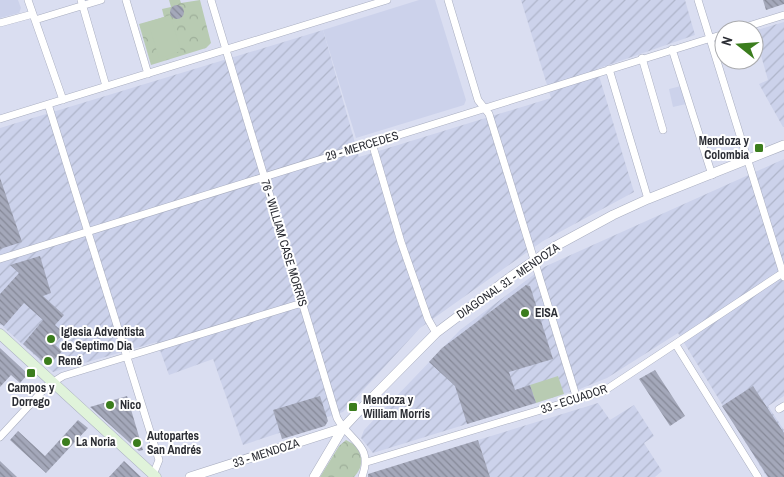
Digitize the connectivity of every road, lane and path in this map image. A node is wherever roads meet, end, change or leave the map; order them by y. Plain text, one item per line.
1 (28, 0) edge
2 (101, 0) edge
3 (126, 0) edge
4 (211, 0) edge
5 (388, 0) edge
6 (448, 0) edge
7 (698, 0) edge
8 (81, 3) edge
9 (784, 15) edge
10 (34, 17) junction
11 (764, 21) edge
12 (0, 23) edge
13 (714, 37) edge
14 (710, 38) junction
15 (672, 49) junction
16 (226, 50) junction
17 (642, 58) junction
18 (608, 69) junction
19 (148, 74) junction
20 (106, 86) junction
21 (63, 100) junction
22 (48, 104) junction
23 (484, 108) junction
24 (0, 119) edge
25 (664, 130) dead end
26 (372, 143) junction
27 (784, 145) edge
28 (747, 161) junction
29 (712, 175) junction
30 (263, 176) junction
31 (648, 199) junction
32 (88, 231) junction
33 (0, 259) edge
34 (535, 260) junction
35 (783, 274) edge
36 (302, 303) junction
37 (436, 333) junction
38 (0, 334) edge
39 (676, 345) junction
40 (127, 358) junction
41 (53, 382) junction
42 (577, 399) junction
43 (343, 428) junction
44 (0, 437) edge
45 (367, 462) junction
46 (155, 476) edge
47 (190, 477) edge
48 (314, 477) edge
49 (362, 477) edge
50 (758, 477) edge

1 - 10 street
2 - 8 street
3 - 19 street
4 - 16 street, 76 - WILLIAM CASE MORRIS
5 - 16 street
6 - 23 street
7 - 14 street
8 - 10 street
8 - 20 street
9 - 11 street
10 - 12 street
10 - 21 street
13 - 14 street, 29 - MERCEDES
14 - 15 street, 29 - MERCEDES
14 - 28 street
15 - 17 street, 29 - MERCEDES
15 - 29 street
16 - 19 street
16 - 30 street, 76 - WILLIAM CASE MORRIS
17 - 18 street, 29 - MERCEDES
17 - 25 street
18 - 23 street, 29 - MERCEDES
18 - 31 street
19 - 20 street
20 - 21 street
21 - 22 street
22 - 24 street
22 - 32 street
23 - 26 street, 29 - MERCEDES
23 - 34 street
26 - 30 street, 29 - MERCEDES
26 - 37 street
27 - 28 street, DIAGONAL 31 - MENDOZA
28 - 29 street, DIAGONAL 31 - MENDOZA
28 - 35 street
29 - 31 street, DIAGONAL 31 - MENDOZA
30 - 32 street, 29 - MERCEDES
30 - 36 street, 76 - WILLIAM CASE MORRIS
31 - 34 street, DIAGONAL 31 - MENDOZA
32 - 33 street, 29 - MERCEDES
32 - 40 street
34 - 37 street, DIAGONAL 31 - MENDOZA
34 - 42 street
35 - 39 street, 33 - ECUADOR
36 - 40 street
36 - 43 street, 76 - WILLIAM CASE MORRIS
37 - 43 street, DIAGONAL 31 - MENDOZA
38 - 41 main road
39 - 42 street, 33 - ECUADOR
39 - 50 street
40 - 41 street
40 - 46 street
41 - 44 street
41 - 46 main road
42 - 45 street, 33 - ECUADOR
43 - 45 street, 76 - WILLIAM CASE MORRIS
43 - 47 street, 33 - MENDOZA
43 - 48 street, DIAGONAL 31 - MENDOZA
45 - 49 street

